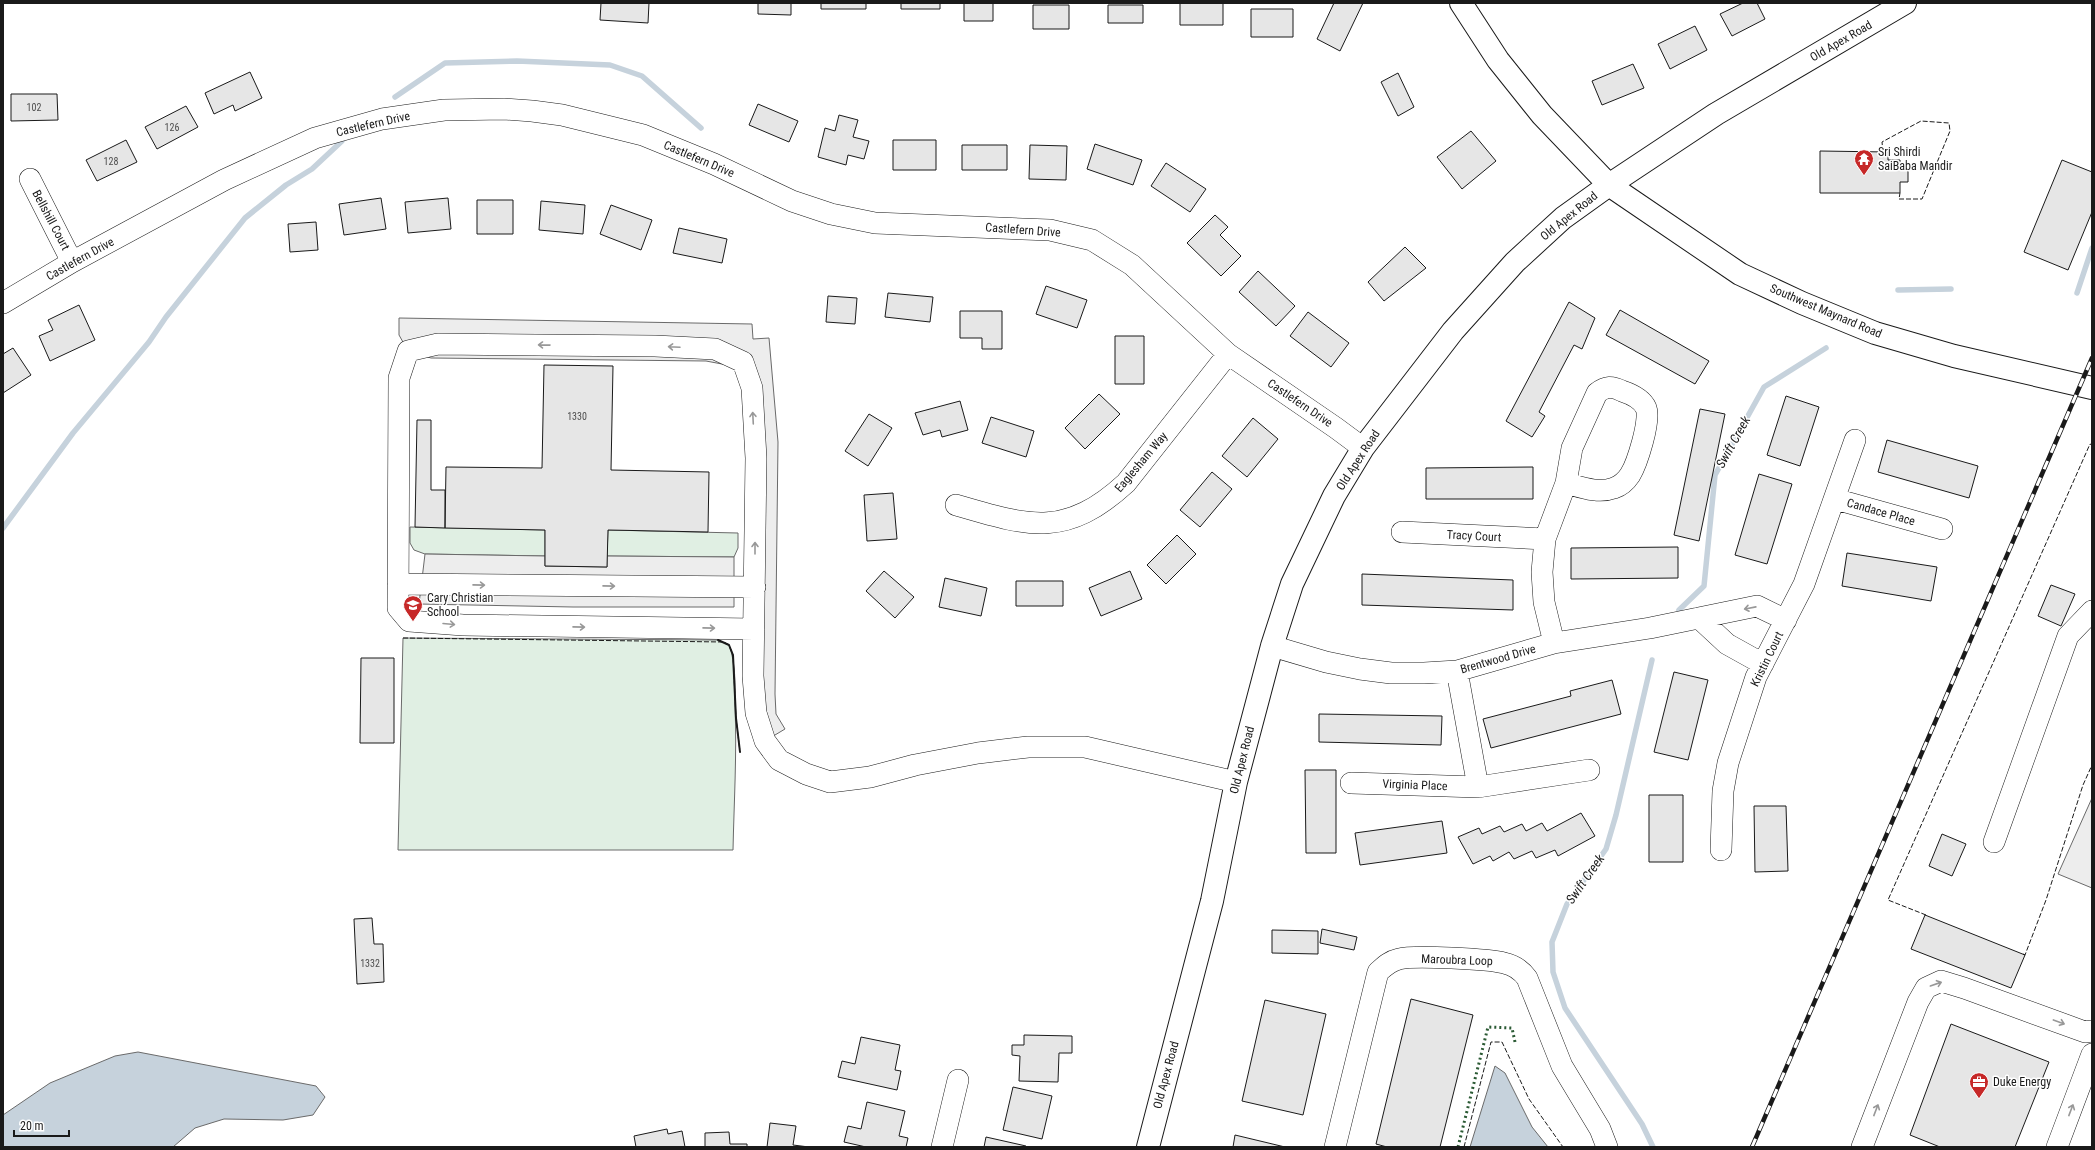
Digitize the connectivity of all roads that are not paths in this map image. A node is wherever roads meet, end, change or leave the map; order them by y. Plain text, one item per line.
1 (1461, 3) edge
2 (1905, 3) edge
3 (30, 179) dead end
4 (1609, 184) junction
5 (72, 262) junction
6 (3, 303) edge
7 (1228, 354) junction
8 (2092, 388) edge
9 (1855, 440) dead end
10 (1362, 448) junction
11 (1566, 483) junction
12 (1835, 499) junction
13 (956, 505) dead end
14 (1942, 530) dead end
15 (1402, 532) dead end
16 (1545, 539) junction
17 (398, 584) junction
18 (755, 587) junction
19 (2092, 611) edge
20 (1699, 618) junction
21 (1786, 620) junction
22 (754, 629) junction
23 (1554, 643) junction
24 (1272, 646) junction
25 (1763, 664) junction
26 (1457, 671) junction
27 (1589, 770) dead end
28 (1236, 782) junction
29 (1351, 783) dead end
30 (1478, 787) junction
31 (1994, 842) dead end
32 (1721, 850) dead end
33 (2092, 1031) edge
34 (2092, 1054) edge
35 (958, 1080) dead end
36 (942, 1147) edge
37 (1148, 1147) edge
38 (1334, 1147) edge
39 (1607, 1147) edge
40 (1862, 1147) edge
41 (2057, 1147) edge

1 - 4 main road, Southwest Maynard Road
2 - 4 main road, Old Apex Road
3 - 5 street, Bellshill Court
4 - 8 main road, Southwest Maynard Road
4 - 10 main road, Old Apex Road
5 - 6 street, Castlefern Drive
5 - 7 street, Castlefern Drive
7 - 10 street, Castlefern Drive
7 - 13 street, Eaglesham Way
9 - 12 street, Candace Place
10 - 24 main road, Old Apex Road
11 - 11 street
11 - 16 street
12 - 14 street, Candace Place
12 - 21 street, Kristin Court
15 - 16 street, Tracy Court
16 - 23 street
17 -> 18 street
18 -> 17 street
17 -> 22 street
18 - 22 street
19 - 31 street
21 -> 20 street, Brentwood Drive
20 - 23 street, Brentwood Drive
20 - 25 street
21 - 25 street, Kristin Court
22 - 28 street
23 - 26 street, Brentwood Drive
24 - 26 street, Brentwood Drive
24 - 28 main road, Old Apex Road
25 - 32 street, Kristin Court
26 - 30 street
27 - 30 street, Virginia Place
28 - 37 main road, Old Apex Road
29 - 30 street, Virginia Place
40 -> 33 street
41 -> 34 street
35 - 36 street
38 - 39 street, Maroubra Loop

